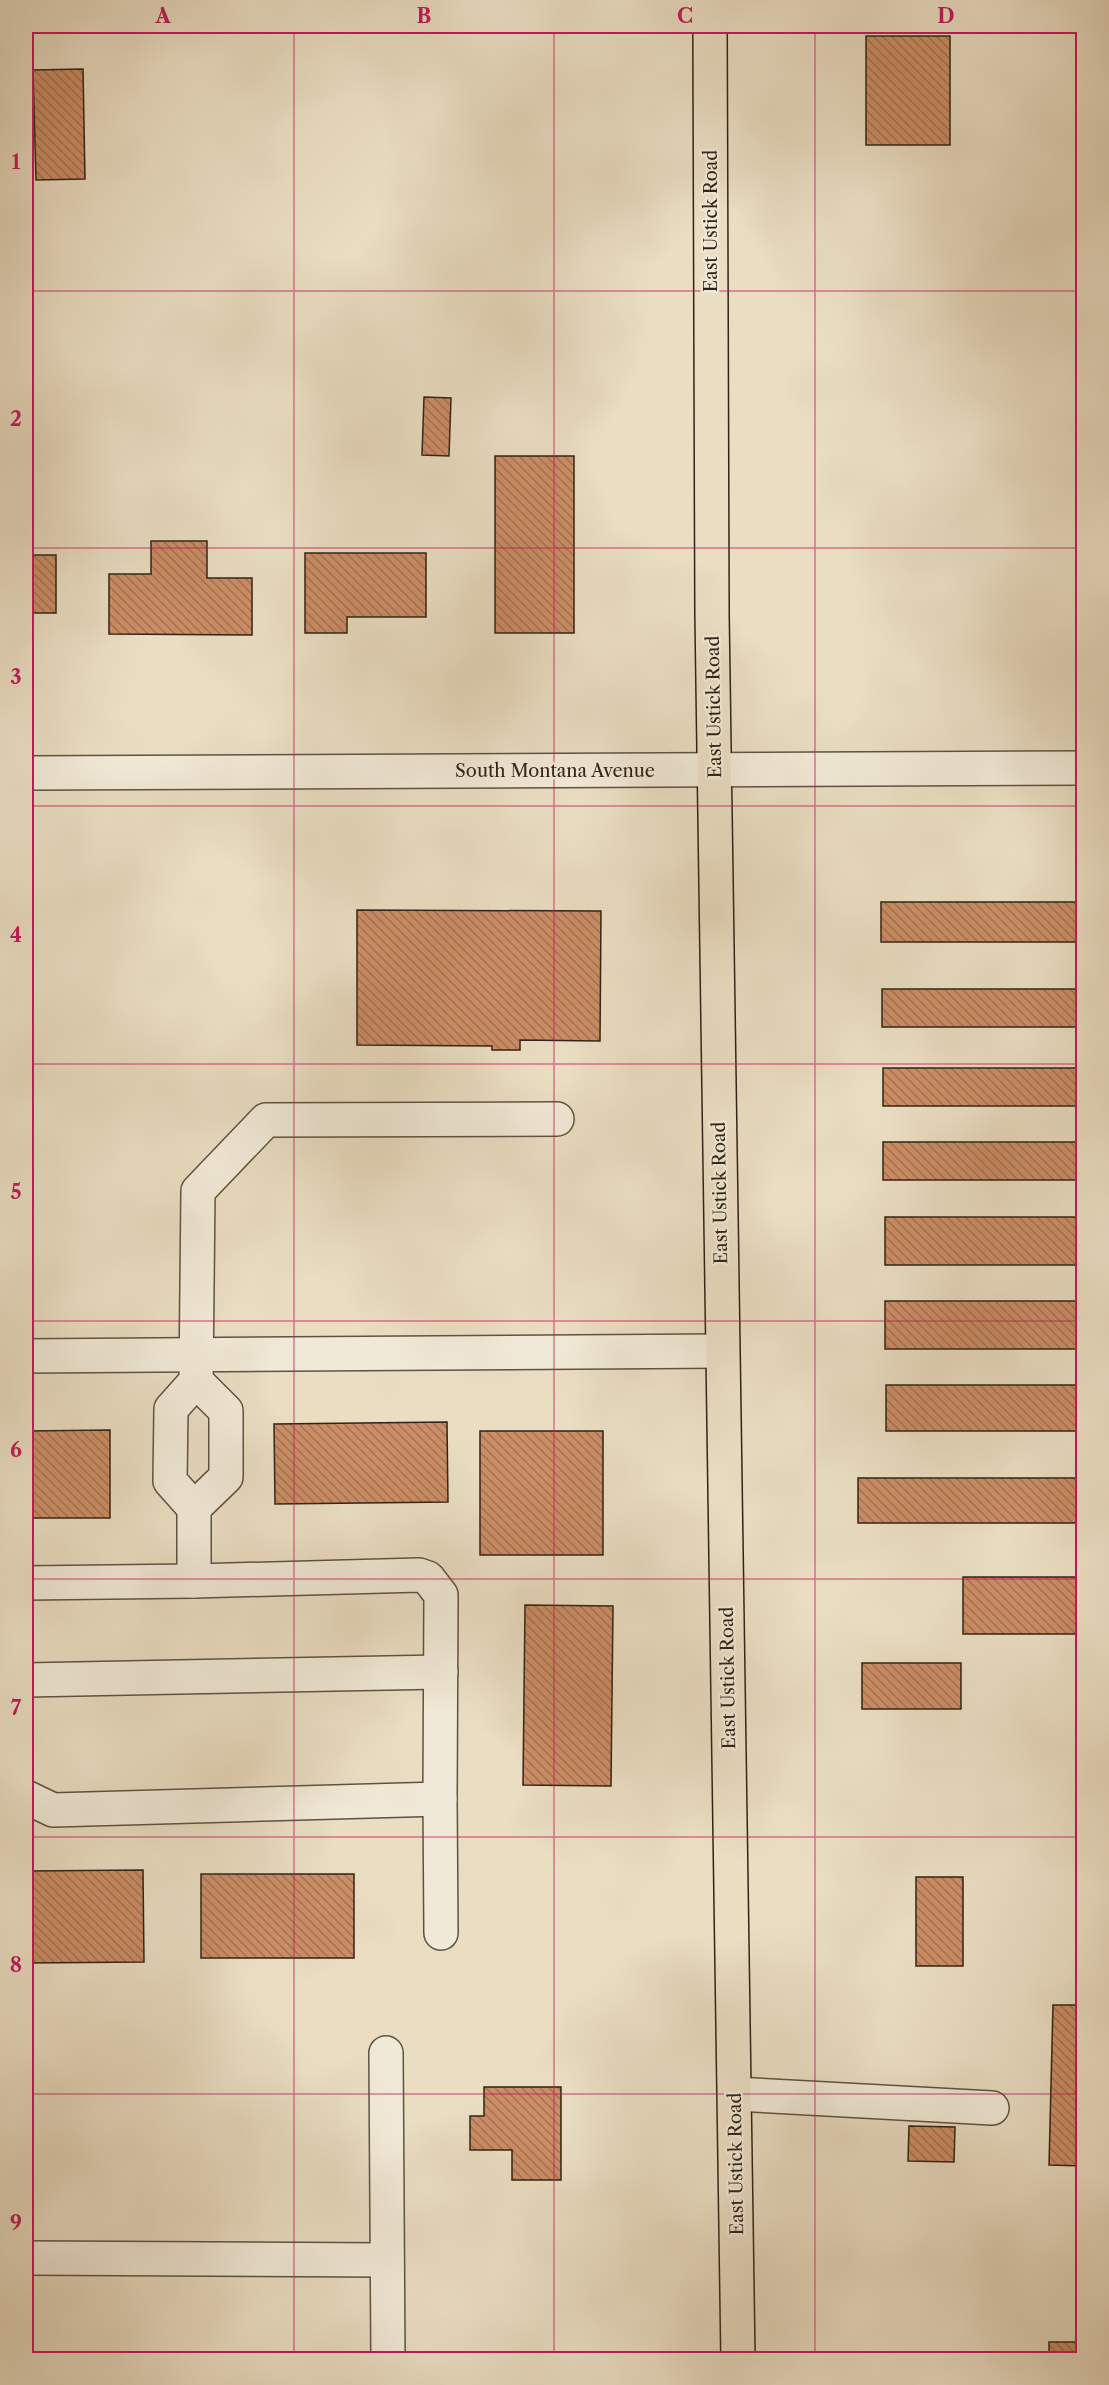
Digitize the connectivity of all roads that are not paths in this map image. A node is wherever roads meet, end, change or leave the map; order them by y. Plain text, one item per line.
1 (710, 26) edge
2 (1083, 768) edge
3 (716, 770) junction
4 (26, 773) edge
5 (557, 1119) dead end
6 (722, 1351) junction
7 (26, 1356) edge
8 (197, 1368) junction
9 (194, 1508) junction
10 (194, 1581) junction
11 (26, 1583) edge
12 (441, 1672) junction
13 (26, 1680) edge
14 (26, 1797) edge
15 (440, 1799) junction
16 (441, 1933) dead end
17 (386, 2053) dead end
18 (735, 2094) junction
19 (992, 2108) dead end
20 (26, 2258) edge
21 (387, 2260) junction
22 (387, 2360) edge
23 (738, 2360) edge

1 - 3 main road, East Ustick Road
2 - 3 street, South Montana Avenue
3 - 4 street, South Montana Avenue
3 - 6 main road, East Ustick Road
5 - 8 street
6 - 8 street
6 - 18 main road, East Ustick Road
7 - 8 street
8 - 9 street
8 - 9 street
9 - 10 street
10 - 11 street
10 - 12 street
12 - 13 street
12 - 15 street
14 - 15 street
15 - 16 street
17 - 21 street
18 - 19 street
18 - 23 main road, East Ustick Road
20 - 21 street
21 - 22 street

